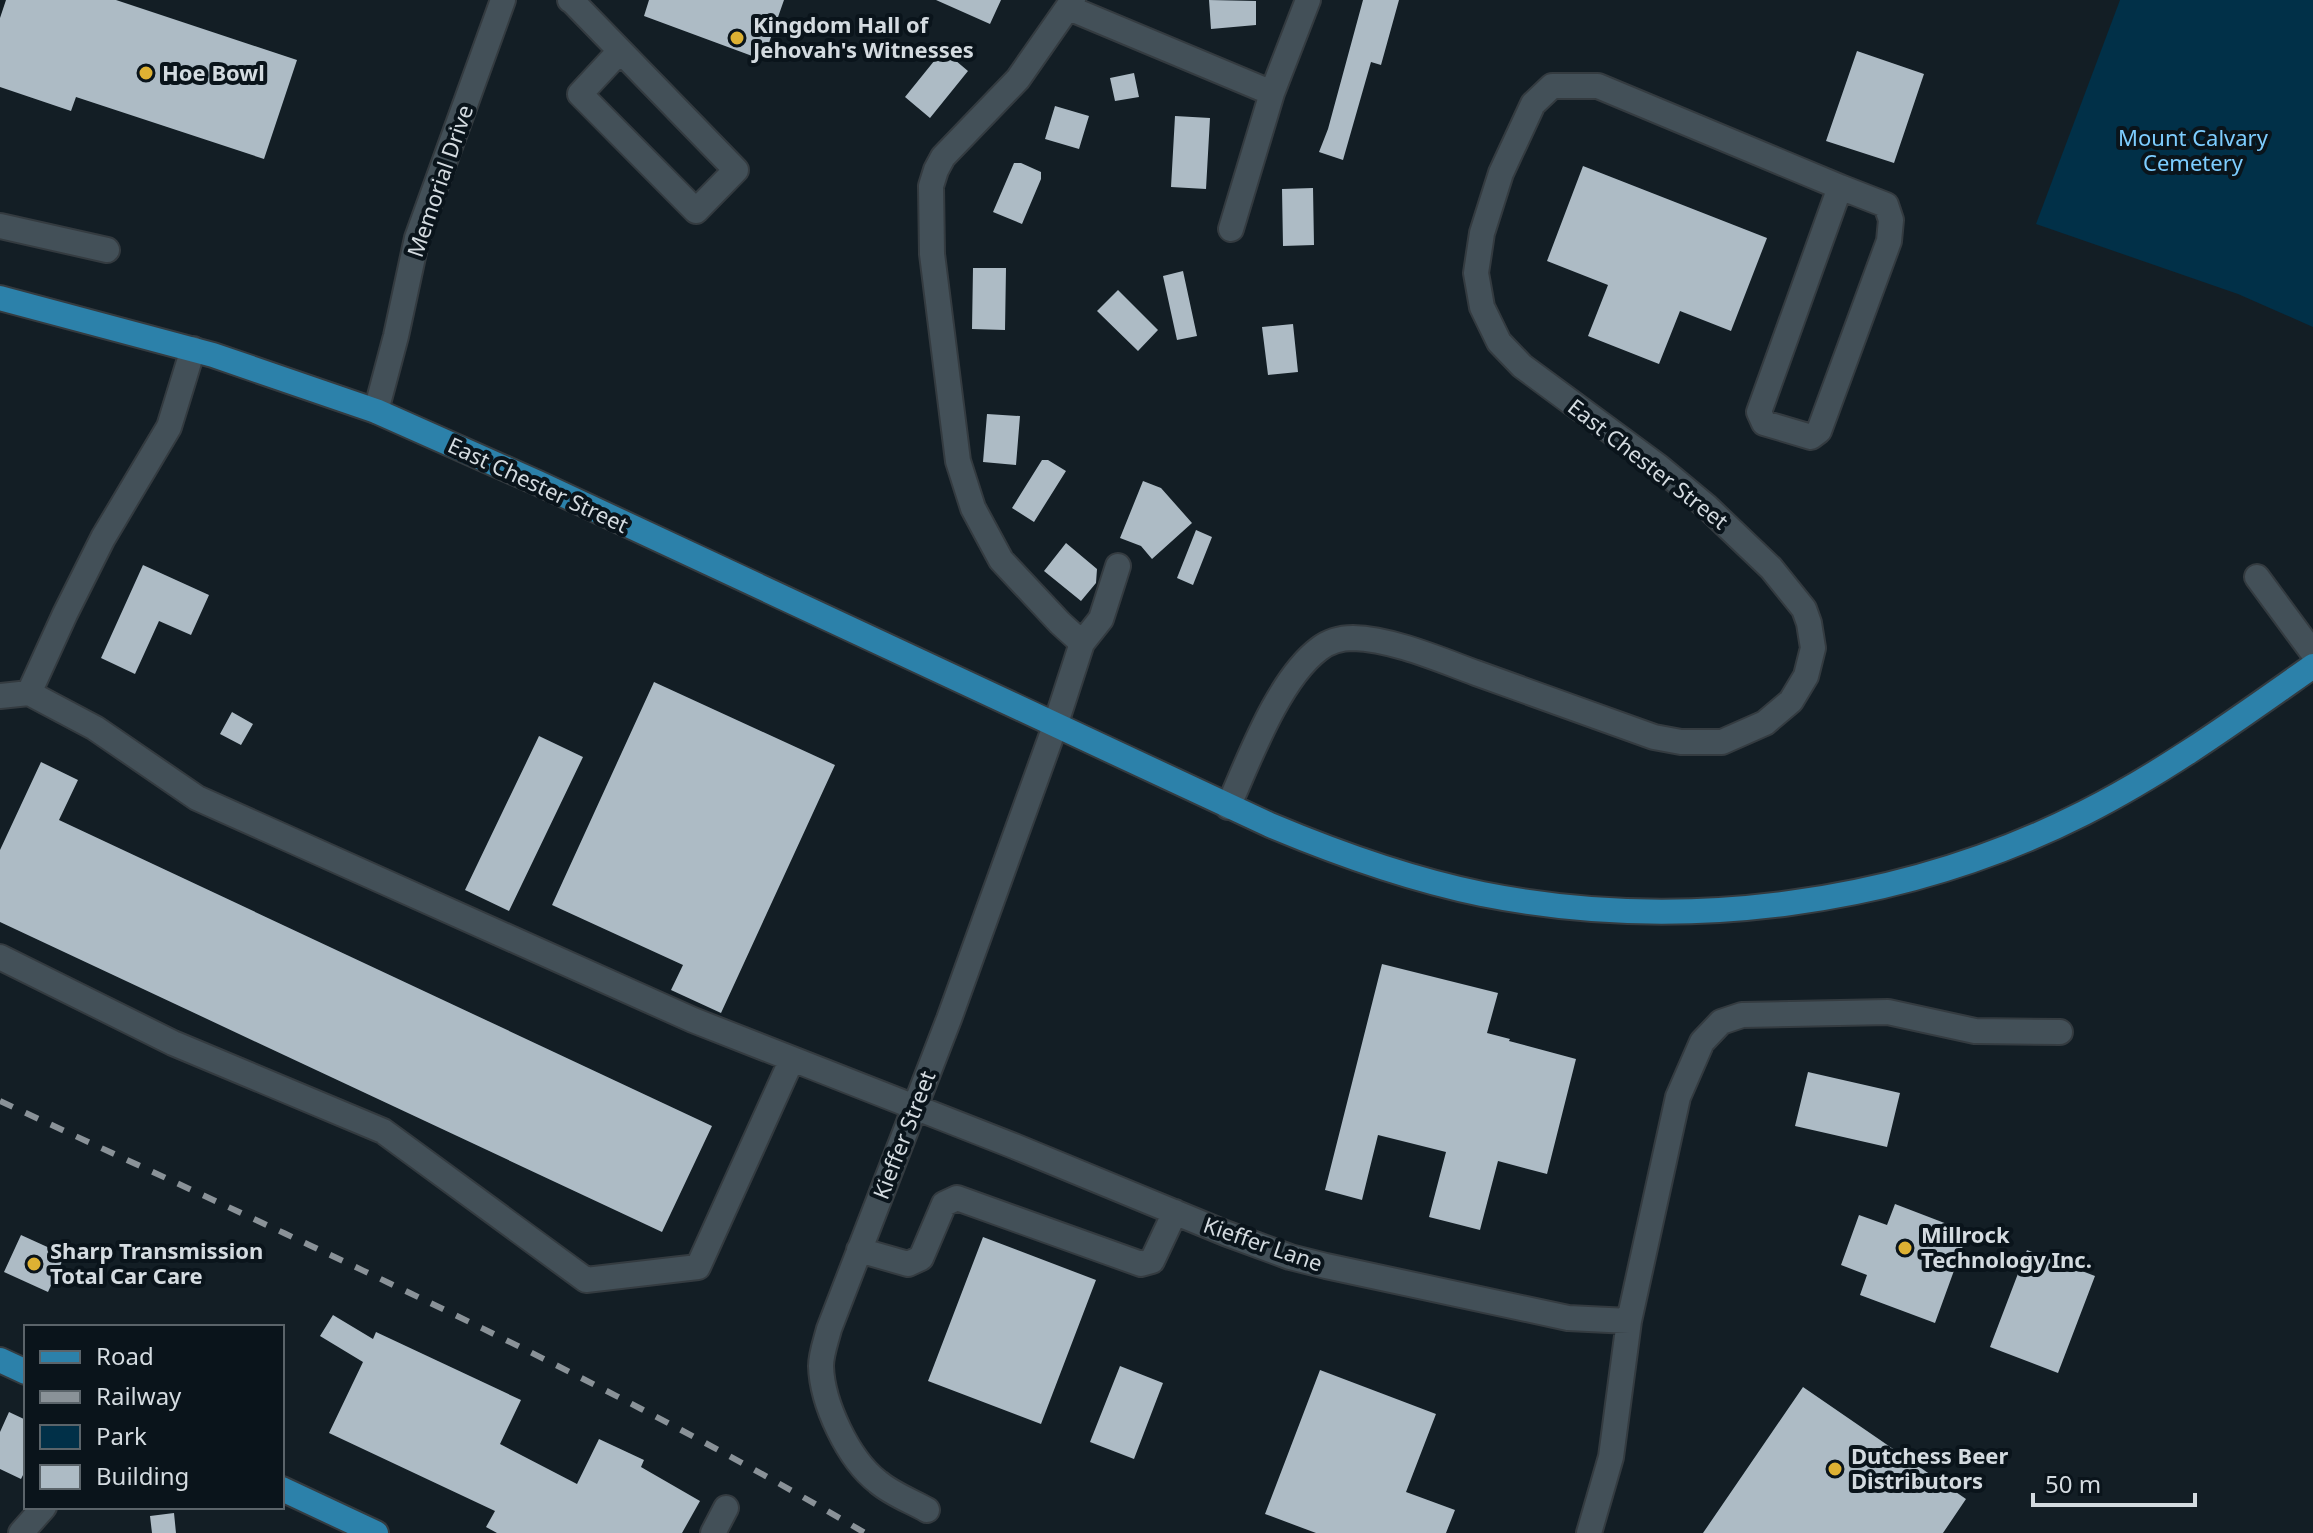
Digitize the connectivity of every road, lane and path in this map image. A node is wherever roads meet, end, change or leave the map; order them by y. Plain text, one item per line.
1 (503, 0) edge
2 (570, 0) edge
3 (1308, 0) edge
4 (1071, 4) edge
5 (620, 51) junction
6 (1272, 93) junction
7 (1840, 187) junction
8 (0, 226) edge
9 (1231, 229) dead end
10 (107, 250) dead end
11 (0, 298) edge
12 (193, 349) junction
13 (376, 411) junction
14 (1118, 566) dead end
15 (2257, 577) dead end
16 (1082, 643) junction
17 (2313, 653) edge
18 (2313, 666) edge
19 (29, 693) junction
20 (0, 696) edge
21 (1055, 726) junction
22 (1228, 807) junction
23 (0, 957) edge
24 (2060, 1032) dead end
25 (792, 1059) junction
26 (915, 1107) junction
27 (1175, 1212) junction
28 (859, 1250) junction
29 (1629, 1321) junction
30 (0, 1360) edge
31 (24, 1371) edge
32 (284, 1490) edge
33 (726, 1508) dead end
34 (42, 1509) edge
35 (927, 1510) dead end
36 (21, 1533) edge
37 (376, 1533) edge
38 (713, 1533) edge
39 (1589, 1533) edge

1 - 13 street, Memorial Drive
2 - 5 street
3 - 6 street
4 - 6 street
4 - 16 street
5 - 5 street
6 - 9 street
7 - 7 street
7 - 22 street, East Chester Street
8 - 10 street
11 - 12 main road, East Chester Street
12 - 13 main road, East Chester Street
12 - 19 street
13 - 21 main road, East Chester Street
14 - 16 street, Kieffer Street
15 - 17 street
16 - 21 street, Kieffer Street
18 - 22 main road, East Chester Street
19 - 20 street
19 - 25 street, Kieffer Lane
21 - 22 main road, East Chester Street
21 - 26 street, Kieffer Street
23 - 25 street
24 - 29 street
25 - 26 street, Kieffer Lane
26 - 27 street, Kieffer Lane
26 - 28 street, Kieffer Street
27 - 28 street
27 - 29 street, Kieffer Lane
28 - 35 street, Kieffer Street
29 - 39 street
30 - 31 main road
32 - 37 main road
33 - 38 street
34 - 36 street

